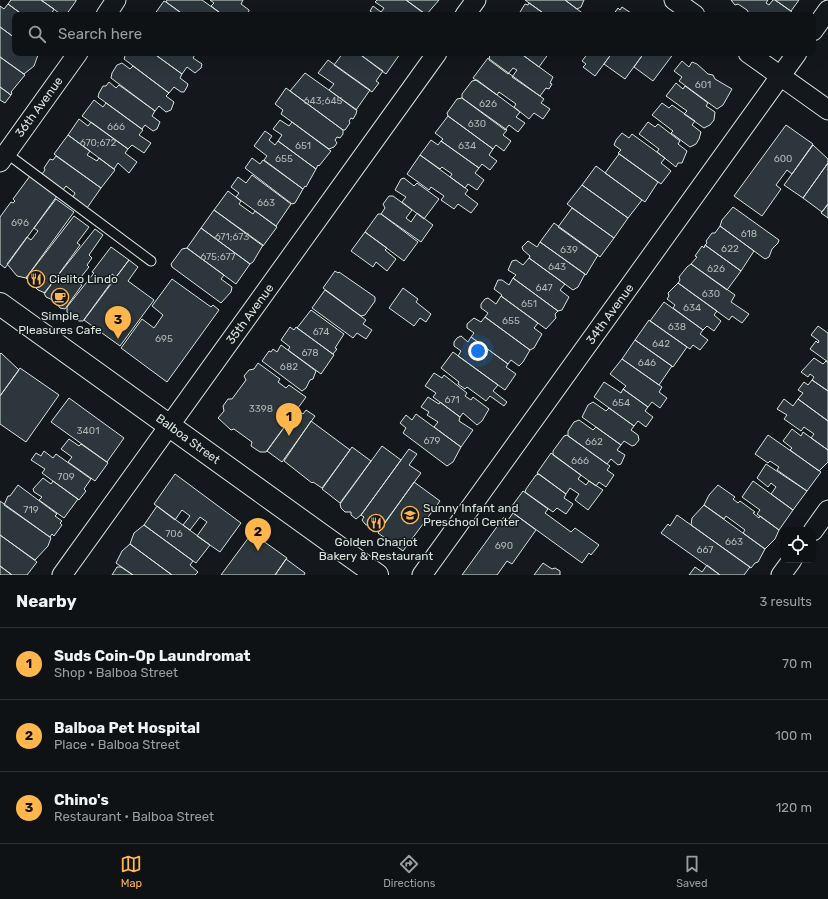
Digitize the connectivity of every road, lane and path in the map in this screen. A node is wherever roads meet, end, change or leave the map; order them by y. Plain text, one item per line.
1 (116, 0) edge
2 (476, 0) edge
3 (674, 0) edge
4 (828, 10) edge
5 (108, 12) edge
6 (467, 12) edge
7 (691, 12) edge
8 (816, 27) edge
9 (76, 56) edge
10 (435, 56) edge
11 (752, 56) edge
12 (795, 56) edge
13 (780, 76) junction
14 (828, 110) edge
15 (3, 157) edge
16 (151, 262) dead end
17 (0, 304) edge
18 (170, 426) junction
19 (828, 510) edge
20 (816, 527) edge
21 (790, 563) edge
22 (62, 575) edge
23 (377, 575) edge
24 (422, 575) edge
25 (781, 575) edge

1 - 5 street
2 - 6 street
3 - 7 street
4 - 8 street
9 - 15 street, 36th Avenue
10 - 18 street, 35th Avenue
11 - 13 street
12 - 13 street, 34th Avenue
13 - 14 street
13 - 24 street, 34th Avenue
15 - 16 lane
17 - 18 street, Balboa Street
18 - 22 street, 35th Avenue
18 - 23 street, Balboa Street
19 - 20 street
21 - 25 street

